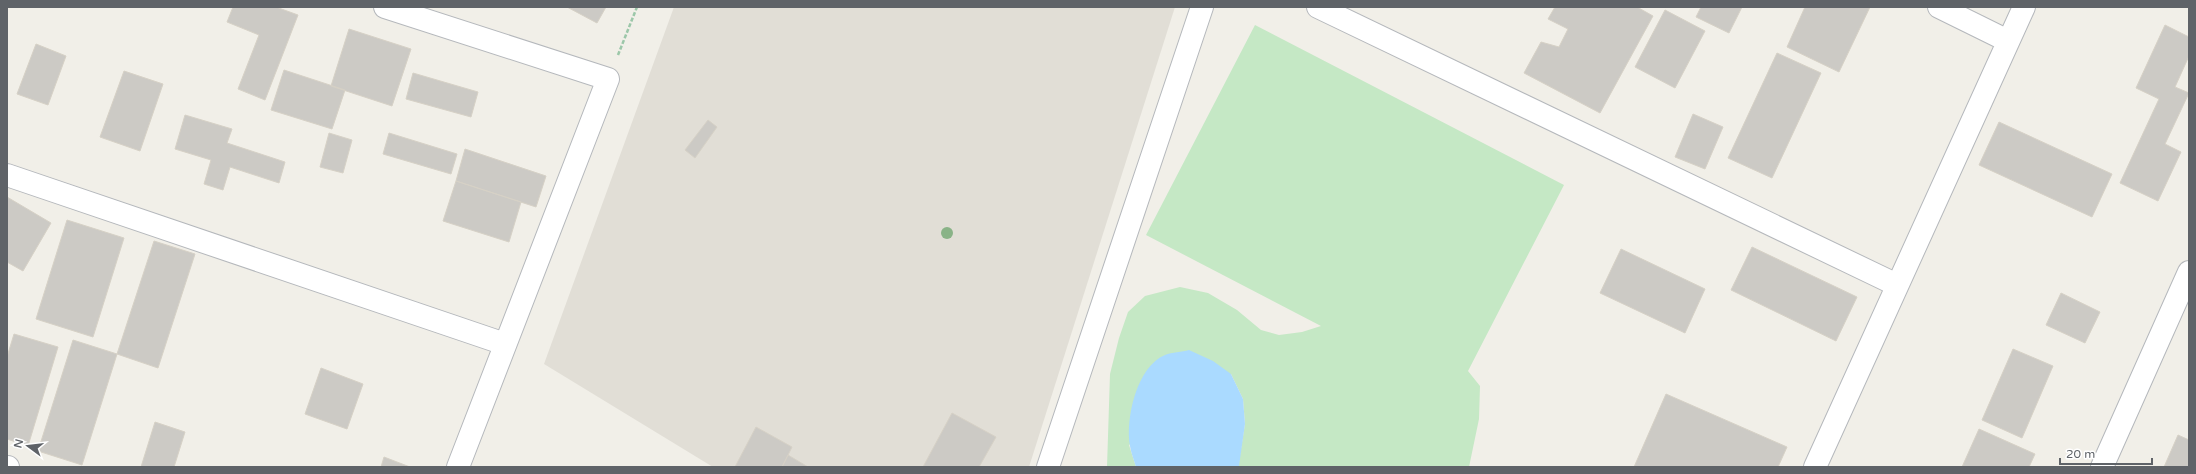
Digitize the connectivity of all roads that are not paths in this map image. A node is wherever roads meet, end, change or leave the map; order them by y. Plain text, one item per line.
1 (385, 7) edge
2 (1202, 7) edge
3 (1318, 7) edge
4 (1939, 7) edge
5 (2024, 7) edge
6 (2008, 41) junction
7 (7, 175) edge
8 (2189, 272) edge
9 (1897, 286) junction
10 (505, 344) junction
11 (458, 467) edge
12 (1048, 467) edge
13 (1815, 467) edge
14 (2102, 467) edge

1 - 10 street
2 - 12 street
3 - 9 street
4 - 6 street
5 - 6 street
6 - 9 street
7 - 10 street
8 - 14 street
9 - 13 street
10 - 11 street

